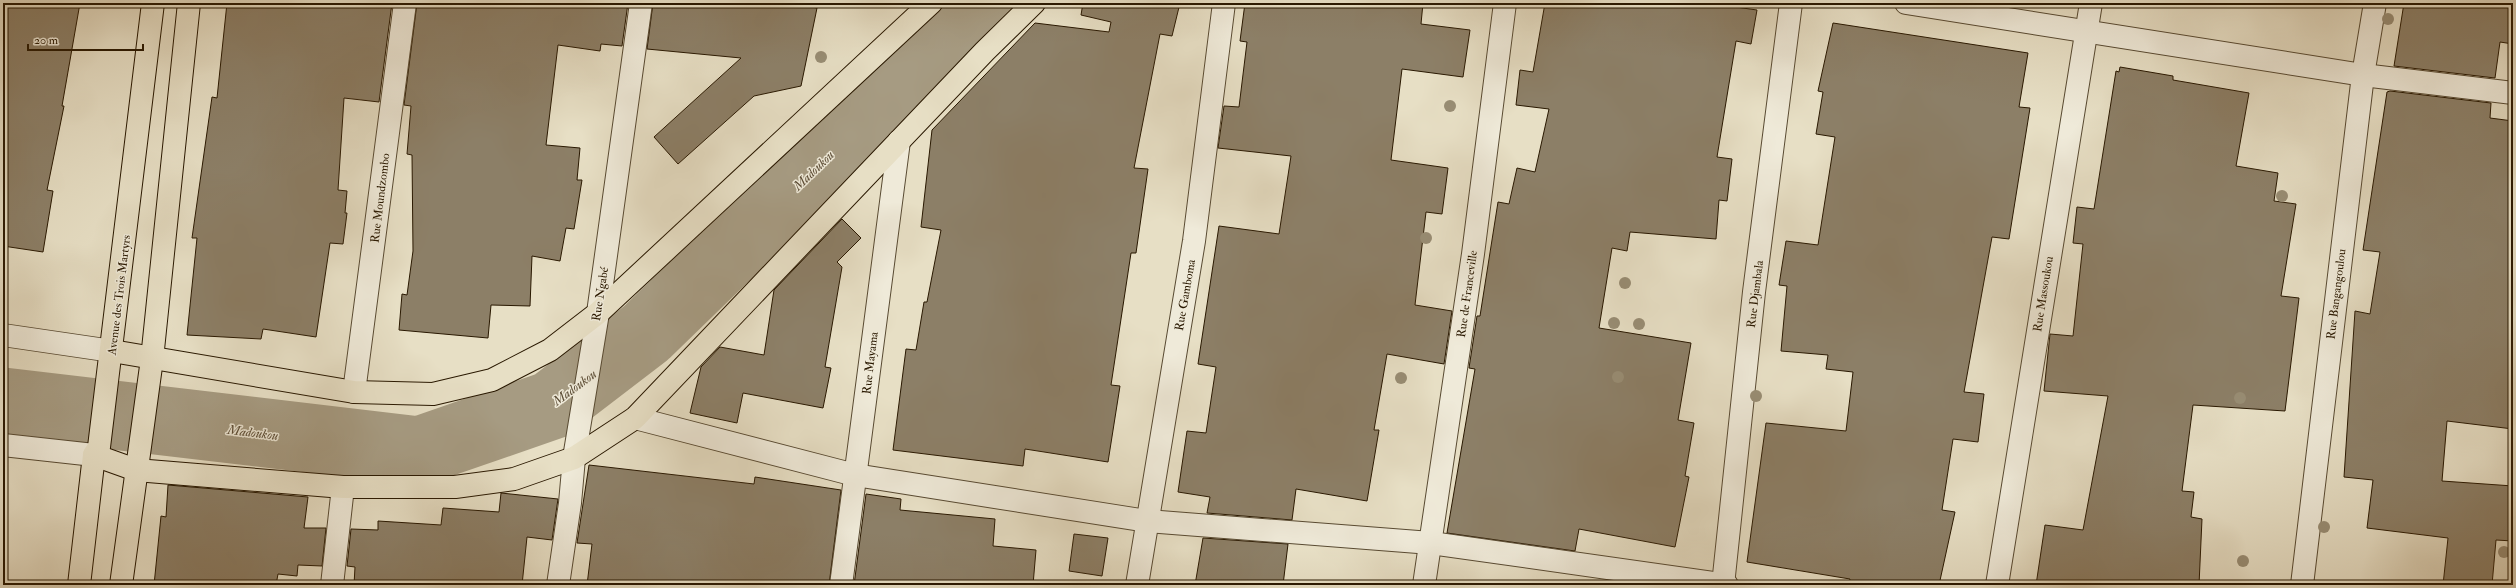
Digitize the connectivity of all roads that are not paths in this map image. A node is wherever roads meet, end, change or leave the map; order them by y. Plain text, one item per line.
1 (153, 3) edge
2 (189, 3) edge
3 (405, 3) edge
4 (641, 3) edge
5 (931, 3) edge
6 (1034, 3) edge
7 (1224, 3) edge
8 (1505, 3) edge
9 (1791, 3) edge
10 (1906, 3) edge
11 (2091, 3) edge
12 (2375, 3) edge
13 (2086, 30) junction
14 (2364, 75) junction
15 (2513, 93) edge
16 (899, 141) junction
17 (598, 313) junction
18 (3, 335) edge
19 (112, 352) junction
20 (152, 359) junction
21 (354, 392) junction
22 (635, 418) junction
23 (3, 445) edge
24 (96, 451) junction
25 (574, 458) junction
26 (137, 461) junction
27 (856, 475) junction
28 (343, 487) junction
29 (1147, 521) junction
30 (1431, 543) junction
31 (79, 585) edge
32 (121, 585) edge
33 (332, 585) edge
34 (558, 585) edge
35 (841, 585) edge
36 (1137, 585) edge
37 (1424, 585) edge
38 (1724, 585) edge
39 (1997, 585) edge
40 (2302, 585) edge

1 - 19 main road, Avenue des Trois Martyrs
2 - 20 main road
3 - 21 street, Rue Moundzombo
4 - 17 street, Rue Ngabé
5 - 17 main road
6 - 16 main road
7 - 29 street, Rue Gamboma
8 - 30 street, Rue de Franceville
9 - 38 street, Rue Djambala
10 - 13 street
11 - 13 street, Rue Massoukou
12 - 14 street, Rue Bangangoulou
13 - 14 street
13 - 39 street, Rue Massoukou
14 - 15 street
14 - 40 street, Rue Bangangoulou
16 - 22 main road
16 - 27 street, Rue Mayama
17 - 21 main road
17 - 25 street, Rue Ngabé
18 - 19 street
19 - 20 main road
19 - 24 main road, Avenue des Trois Martyrs
20 - 21 main road
20 - 26 main road
22 - 25 main road
22 - 27 street
23 - 24 street
24 - 26 main road
24 - 31 main road, Avenue des Trois Martyrs
25 - 28 main road
25 - 34 street, Rue Ngabé
26 - 28 main road
26 - 32 main road
27 - 29 street
27 - 35 street, Rue Mayama
28 - 33 street
29 - 30 street
29 - 36 street, Rue Gamboma
30 - 37 street, Rue de Franceville
30 - 38 street

